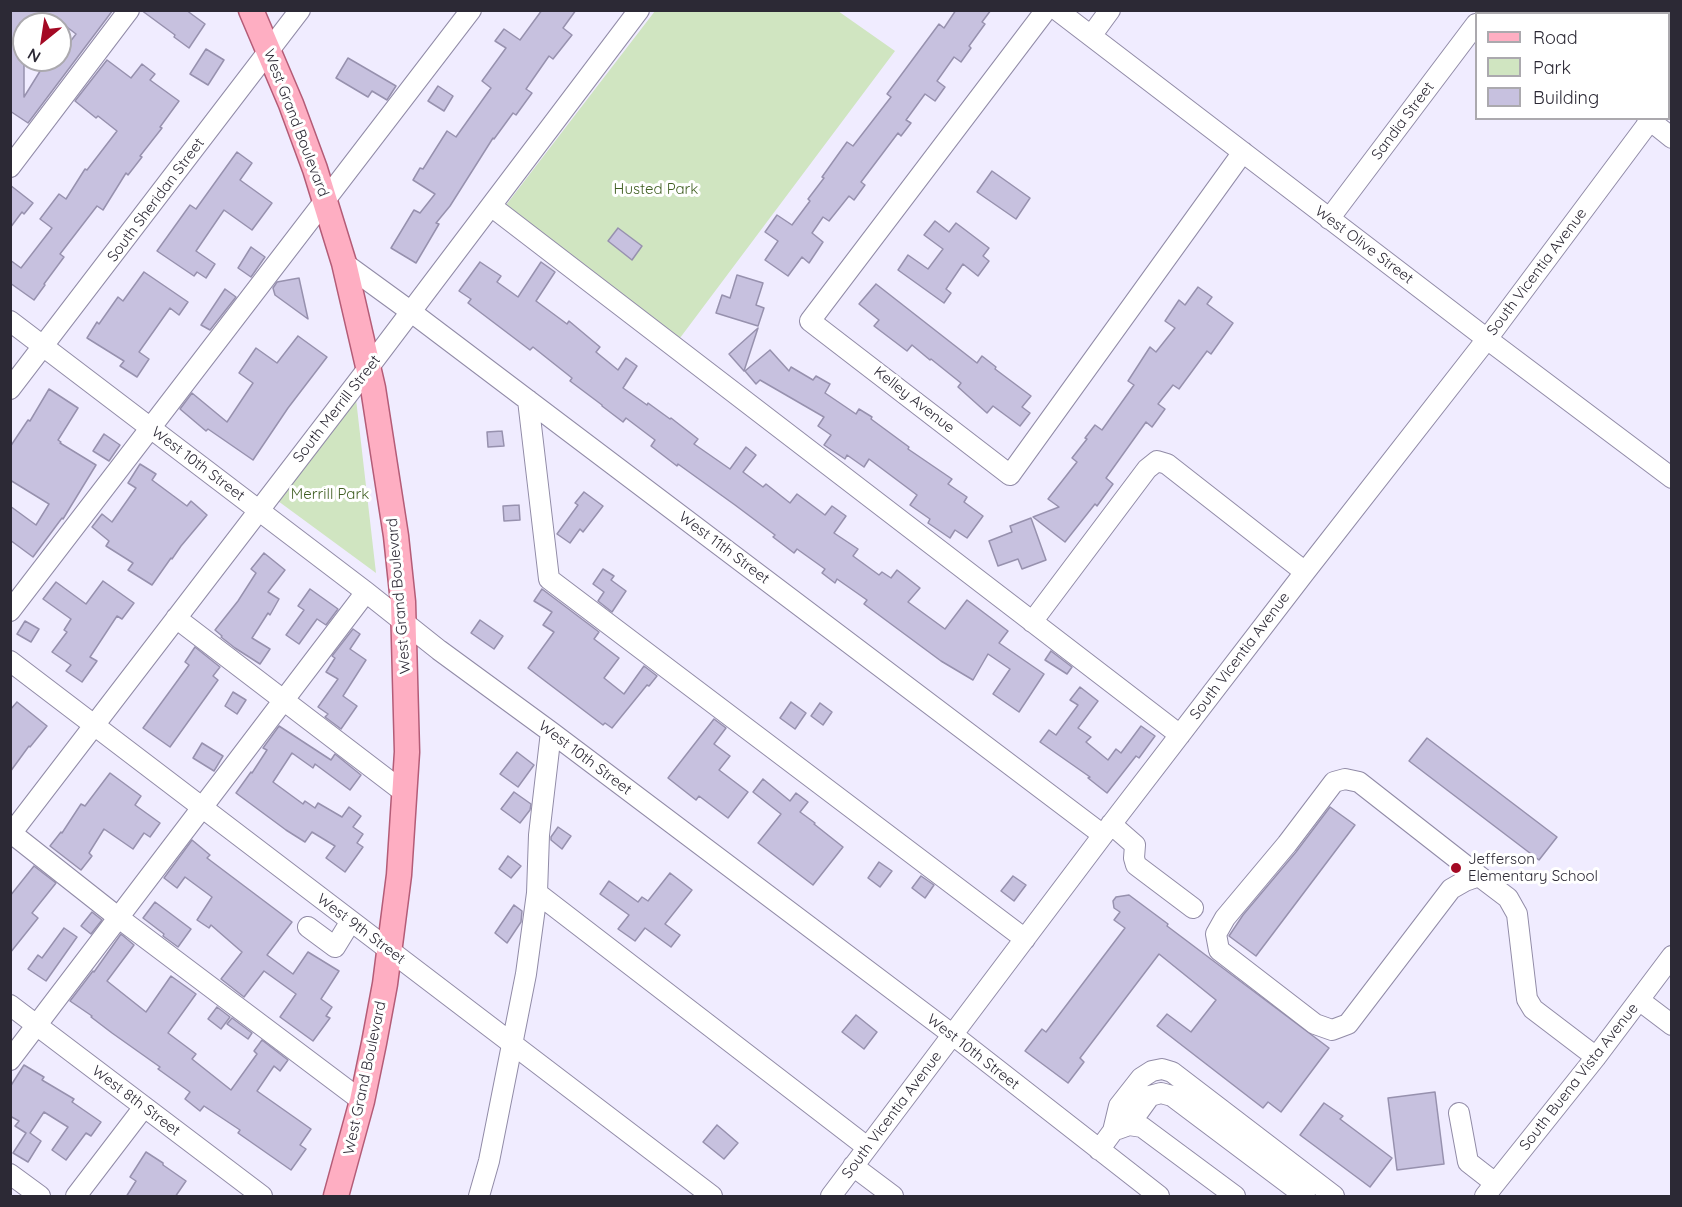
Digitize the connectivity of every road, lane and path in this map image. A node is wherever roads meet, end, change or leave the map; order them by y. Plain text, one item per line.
1 (129, 10) edge
2 (251, 10) edge
3 (300, 10) edge
4 (471, 10) edge
5 (639, 10) edge
6 (1046, 10) edge
7 (1057, 10) edge
8 (1110, 10) edge
9 (1475, 25) edge
10 (1090, 36) junction
11 (269, 52) junction
12 (1649, 120) edge
13 (1651, 120) edge
14 (1671, 138) edge
15 (1243, 152) junction
16 (10, 167) edge
17 (325, 201) junction
18 (491, 206) junction
19 (1329, 219) junction
20 (344, 263) junction
21 (411, 311) junction
22 (10, 321) edge
23 (1487, 339) junction
24 (43, 346) junction
25 (369, 368) junction
26 (10, 389) edge
27 (528, 400) junction
28 (151, 428) junction
29 (1671, 478) edge
30 (258, 510) junction
31 (1305, 572) junction
32 (366, 592) junction
33 (10, 611) edge
34 (176, 618) junction
35 (1032, 622) junction
36 (404, 623) junction
37 (10, 661) edge
38 (283, 702) junction
39 (94, 725) junction
40 (551, 732) junction
41 (1180, 735) junction
42 (405, 793) junction
43 (203, 808) junction
44 (1107, 829) junction
45 (11, 833) edge
46 (1479, 876) junction
47 (537, 893) junction
48 (1193, 908) dead end
49 (119, 918) junction
50 (351, 921) junction
51 (308, 927) dead end
52 (1025, 939) junction
53 (390, 950) junction
54 (1671, 956) edge
55 (1639, 1000) junction
56 (10, 1005) edge
57 (1671, 1025) edge
58 (37, 1026) junction
59 (953, 1035) junction
60 (513, 1044) junction
61 (1596, 1057) junction
62 (10, 1060) edge
63 (362, 1101) junction
64 (144, 1107) junction
65 (1459, 1113) dead end
66 (1121, 1128) junction
67 (867, 1147) junction
68 (1099, 1150) junction
69 (854, 1166) junction
70 (10, 1174) edge
71 (1490, 1190) edge
72 (255, 1195) edge
73 (482, 1195) edge
74 (40, 1197) edge
75 (76, 1197) edge
76 (336, 1197) edge
77 (712, 1197) edge
78 (831, 1197) edge
79 (893, 1197) edge
80 (1160, 1197) edge
81 (1235, 1197) edge
82 (1305, 1197) edge
83 (1334, 1197) edge

1 - 16 street
2 - 11 main road, West Grand Boulevard
3 - 11 street, South Sheridan Street
4 - 17 street
5 - 18 street, South Merrill Street
6 - 15 street, Kelley Avenue
7 - 10 street, West Olive Street
8 - 10 street
9 - 19 street, Sandia Street
10 - 15 street, West Olive Street
11 - 17 main road, West Grand Boulevard
11 - 24 street, South Sheridan Street
12 - 23 street, South Vicentia Avenue
13 - 14 street
15 - 19 street, West Olive Street
17 - 20 main road, West Grand Boulevard
17 - 28 street
18 - 21 street, South Merrill Street
18 - 35 street
19 - 23 street, West Olive Street
20 - 21 street, West 11th Street
20 - 25 main road, West Grand Boulevard
21 - 25 street, South Merrill Street
21 - 27 street, West 11th Street
22 - 24 street, West 10th Street
23 - 29 street, West Olive Street
23 - 31 street, South Vicentia Avenue
24 - 26 street, South Sheridan Street
24 - 28 street, West 10th Street
25 - 30 street, South Merrill Street
25 - 36 main road, West Grand Boulevard
27 - 44 street, West 11th Street
27 - 52 street
28 - 30 street, West 10th Street
28 - 33 street
30 - 32 street, West 10th Street
30 - 34 street, South Merrill Street
31 - 35 street
31 - 41 street, South Vicentia Avenue
32 - 36 street, West 10th Street
32 - 38 street
34 - 38 street
34 - 39 street, South Merrill Street
35 - 41 street
36 - 40 street, West 10th Street
36 - 42 main road, West Grand Boulevard
37 - 39 street, West 9th Street
38 - 42 street
38 - 43 street
39 - 43 street, West 9th Street
39 - 45 street, South Merrill Street
40 - 47 street
40 - 59 street, West 10th Street
41 - 44 street, South Vicentia Avenue
42 - 53 main road, West Grand Boulevard
43 - 49 street
43 - 50 street, West 9th Street
44 - 48 street, West 11th Street
44 - 52 street, South Vicentia Avenue
45 - 49 street
46 - 46 street
46 - 61 street
47 - 60 street
47 - 67 street
49 - 58 street
49 - 63 street
50 - 51 street
50 - 53 street, West 9th Street
52 - 59 street, South Vicentia Avenue
53 - 60 street, West 9th Street
53 - 63 main road, West Grand Boulevard
54 - 55 street, South Buena Vista Avenue
55 - 57 street
55 - 61 street, South Buena Vista Avenue
56 - 58 street, West 8th Street
58 - 62 street
58 - 64 street, West 8th Street
59 - 67 street, South Vicentia Avenue
59 - 68 street, West 10th Street
60 - 73 street
60 - 77 street, West 9th Street
61 - 71 street, South Buena Vista Avenue
63 - 76 main road, West Grand Boulevard
64 - 72 street, West 8th Street
64 - 75 street
65 - 71 street
66 - 68 street
66 - 81 street
66 - 82 street
66 - 83 street
67 - 69 street, South Vicentia Avenue
68 - 80 street, West 10th Street
69 - 78 street, South Vicentia Avenue
69 - 79 street
70 - 74 street

